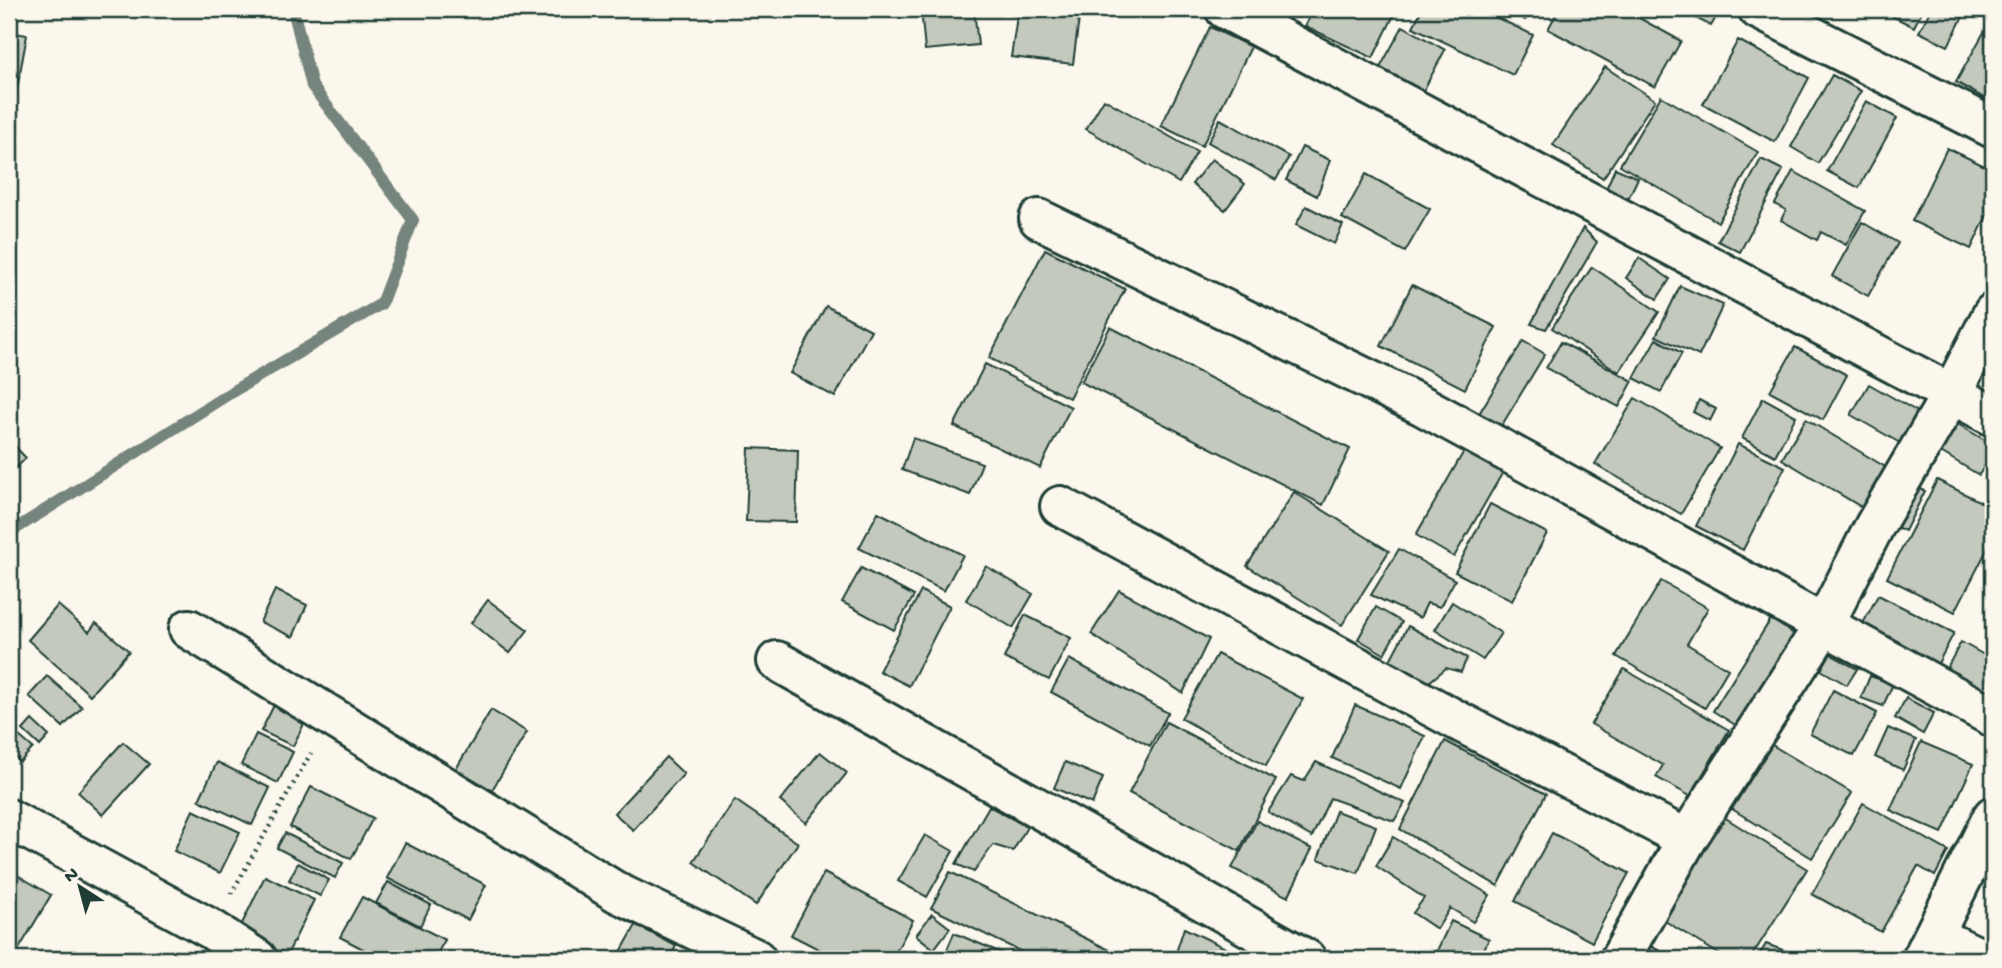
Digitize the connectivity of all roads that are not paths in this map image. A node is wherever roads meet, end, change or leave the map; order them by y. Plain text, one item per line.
1 (1758, 9) edge
2 (1245, 14) edge
3 (1993, 128) edge
4 (1038, 219) dead end
5 (1993, 313) edge
6 (1952, 393) junction
7 (1993, 416) edge
8 (1060, 506) dead end
9 (1825, 625) junction
10 (189, 629) dead end
11 (777, 661) dead end
12 (1993, 718) edge
13 (1993, 816) edge
14 (9, 819) edge
15 (1687, 839) junction
16 (1929, 948) edge
17 (257, 959) edge
18 (756, 959) edge
19 (1306, 959) edge
20 (1620, 959) edge
21 (1983, 959) edge

1 - 3 street
2 - 6 street
4 - 9 street
5 - 6 street
6 - 7 street
6 - 9 street
8 - 15 street
9 - 12 street
9 - 15 street
10 - 18 street
11 - 19 street
13 - 16 street
14 - 17 street
15 - 20 street
16 - 21 street

